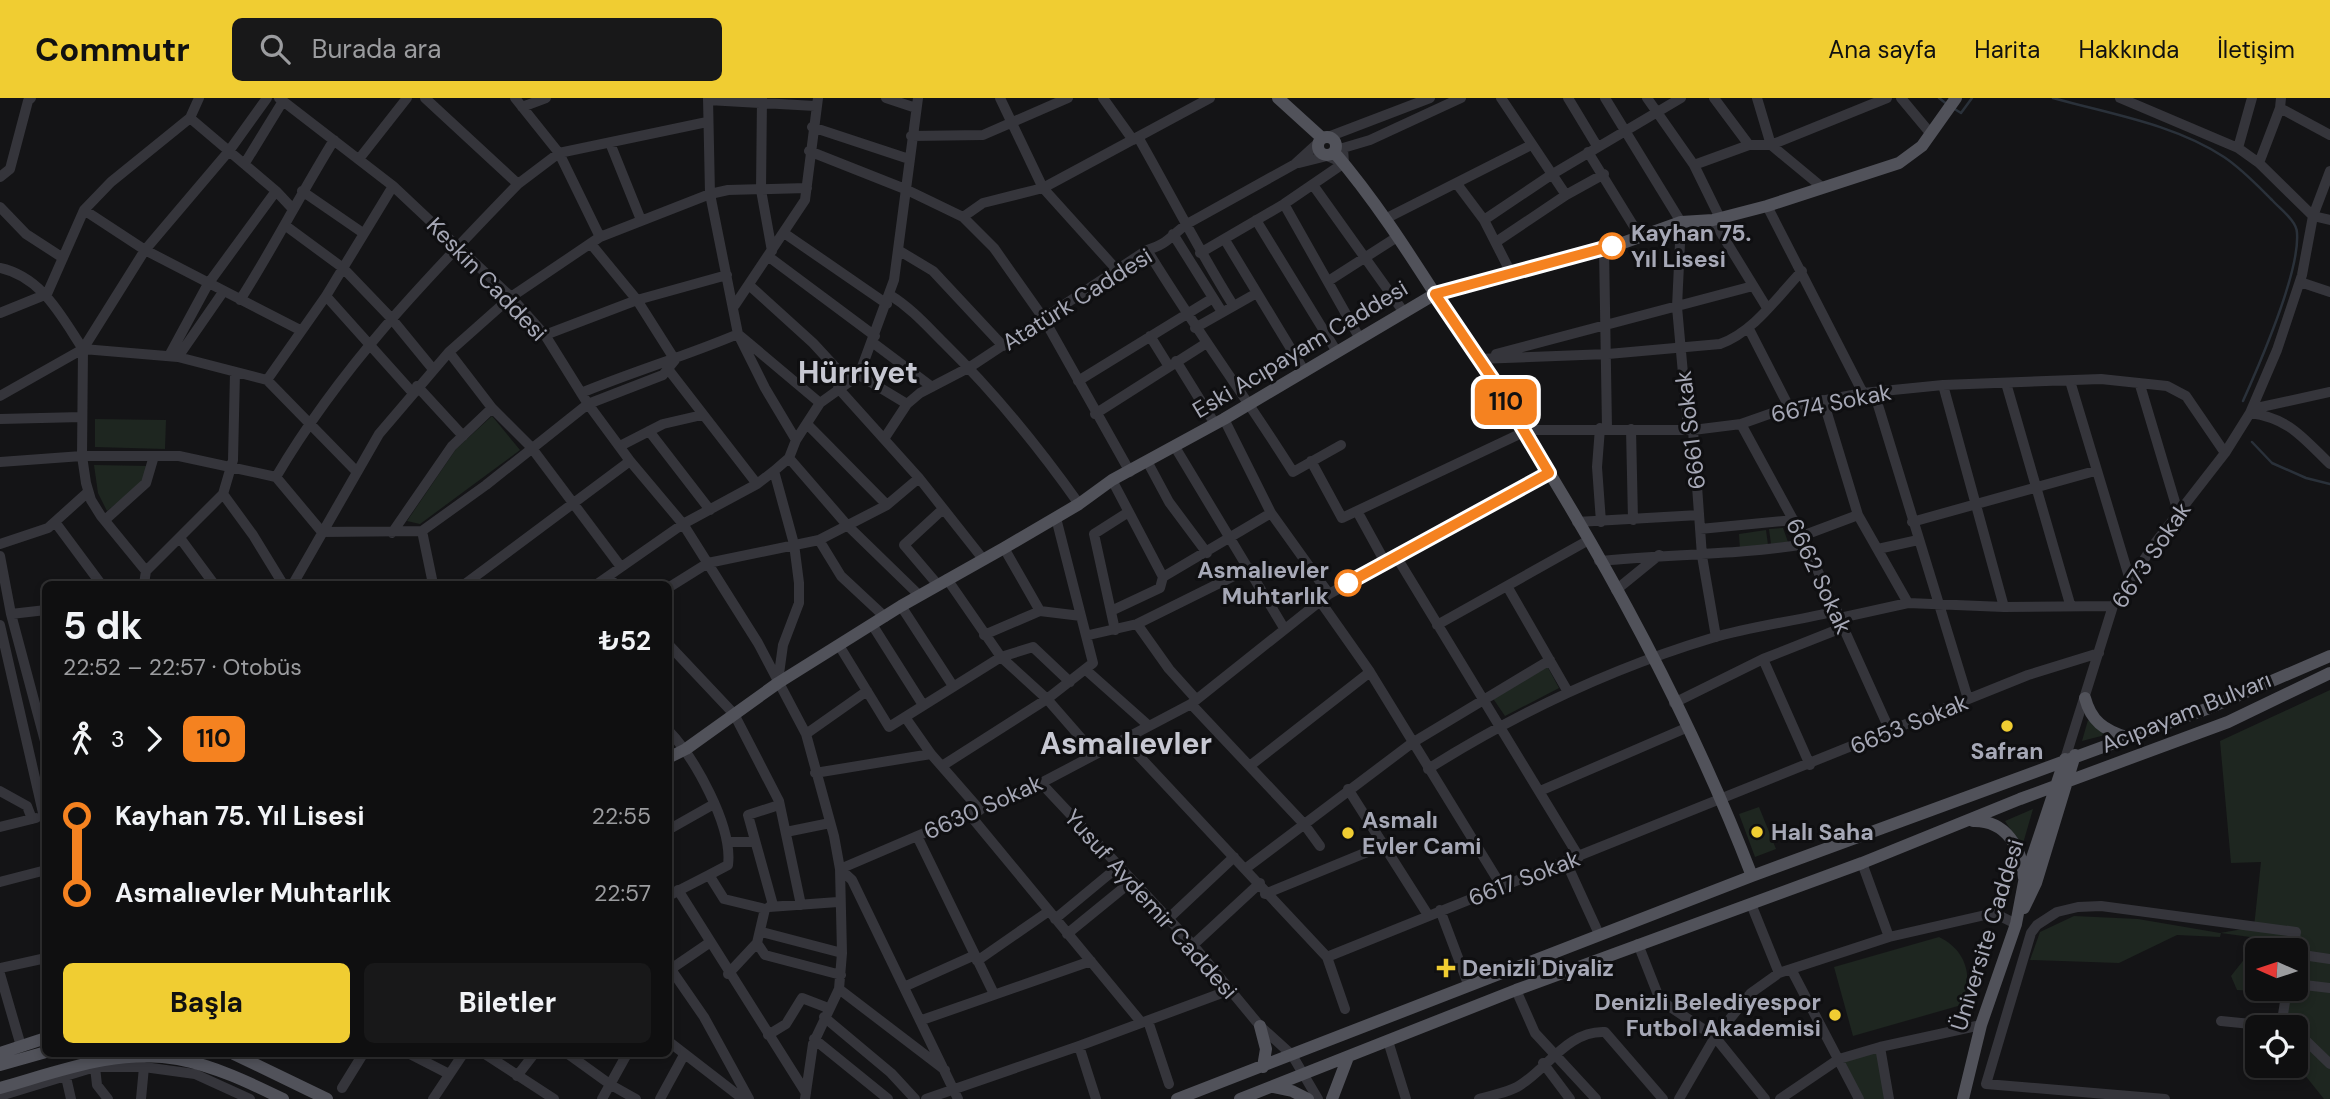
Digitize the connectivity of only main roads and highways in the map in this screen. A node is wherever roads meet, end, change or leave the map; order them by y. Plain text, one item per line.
1 (1278, 98) edge
2 (1952, 102) edge
3 (1435, 294) junction
4 (2330, 656) edge
5 (2330, 673) edge
6 (2085, 698) road end
7 (2126, 737) junction
8 (2070, 753) junction
9 (672, 756) edge
10 (2063, 783) junction
11 (1963, 822) junction
12 (1752, 876) junction
13 (2024, 882) junction
14 (2016, 924) junction
15 (1260, 1026) road end
16 (42, 1039) edge
17 (0, 1053) edge
18 (42, 1053) edge
19 (122, 1057) edge
20 (152, 1057) edge
21 (241, 1057) edge
22 (259, 1057) edge
23 (1348, 1057) junction
24 (93, 1061) edge
25 (0, 1065) edge
26 (1263, 1067) junction
27 (280, 1075) junction
28 (0, 1081) edge
29 (1273, 1087) junction
30 (0, 1088) edge
31 (283, 1099) edge
32 (327, 1099) edge
33 (1177, 1099) edge
34 (1240, 1099) edge
35 (1308, 1099) edge
36 (1332, 1099) edge
37 (1964, 1099) edge

1 - 3 main road
2 - 3 main road, Eski Acıpayam Caddesi
3 - 9 main road, Eski Acıpayam Caddesi
3 - 12 main road
4 - 7 main road, Acıpayam Bulvarı
5 - 10 main road, Acıpayam Bulvarı
6 - 7 main road
7 - 8 main road, Acıpayam Bulvarı
8 - 10 main road
8 - 12 main road, Acıpayam Bulvarı
10 - 11 main road, Acıpayam Bulvarı
10 - 13 main road, Üniversite Caddesi
10 - 14 main road
11 - 13 main road
11 - 23 main road, Acıpayam Bulvarı
12 - 26 main road, Acıpayam Bulvarı
13 - 14 main road, Üniversite Caddesi
14 - 37 main road, Üniversite Caddesi
15 - 26 main road
16 - 17 main road
18 - 25 main road
19 - 30 main road
20 - 31 main road
21 - 27 main road
22 - 27 main road
23 - 29 main road, Acıpayam Bulvarı
23 - 36 main road
24 - 28 main road
26 - 33 main road, Acıpayam Bulvarı
27 - 32 main road
29 - 34 main road, Acıpayam Bulvarı
29 - 35 main road

